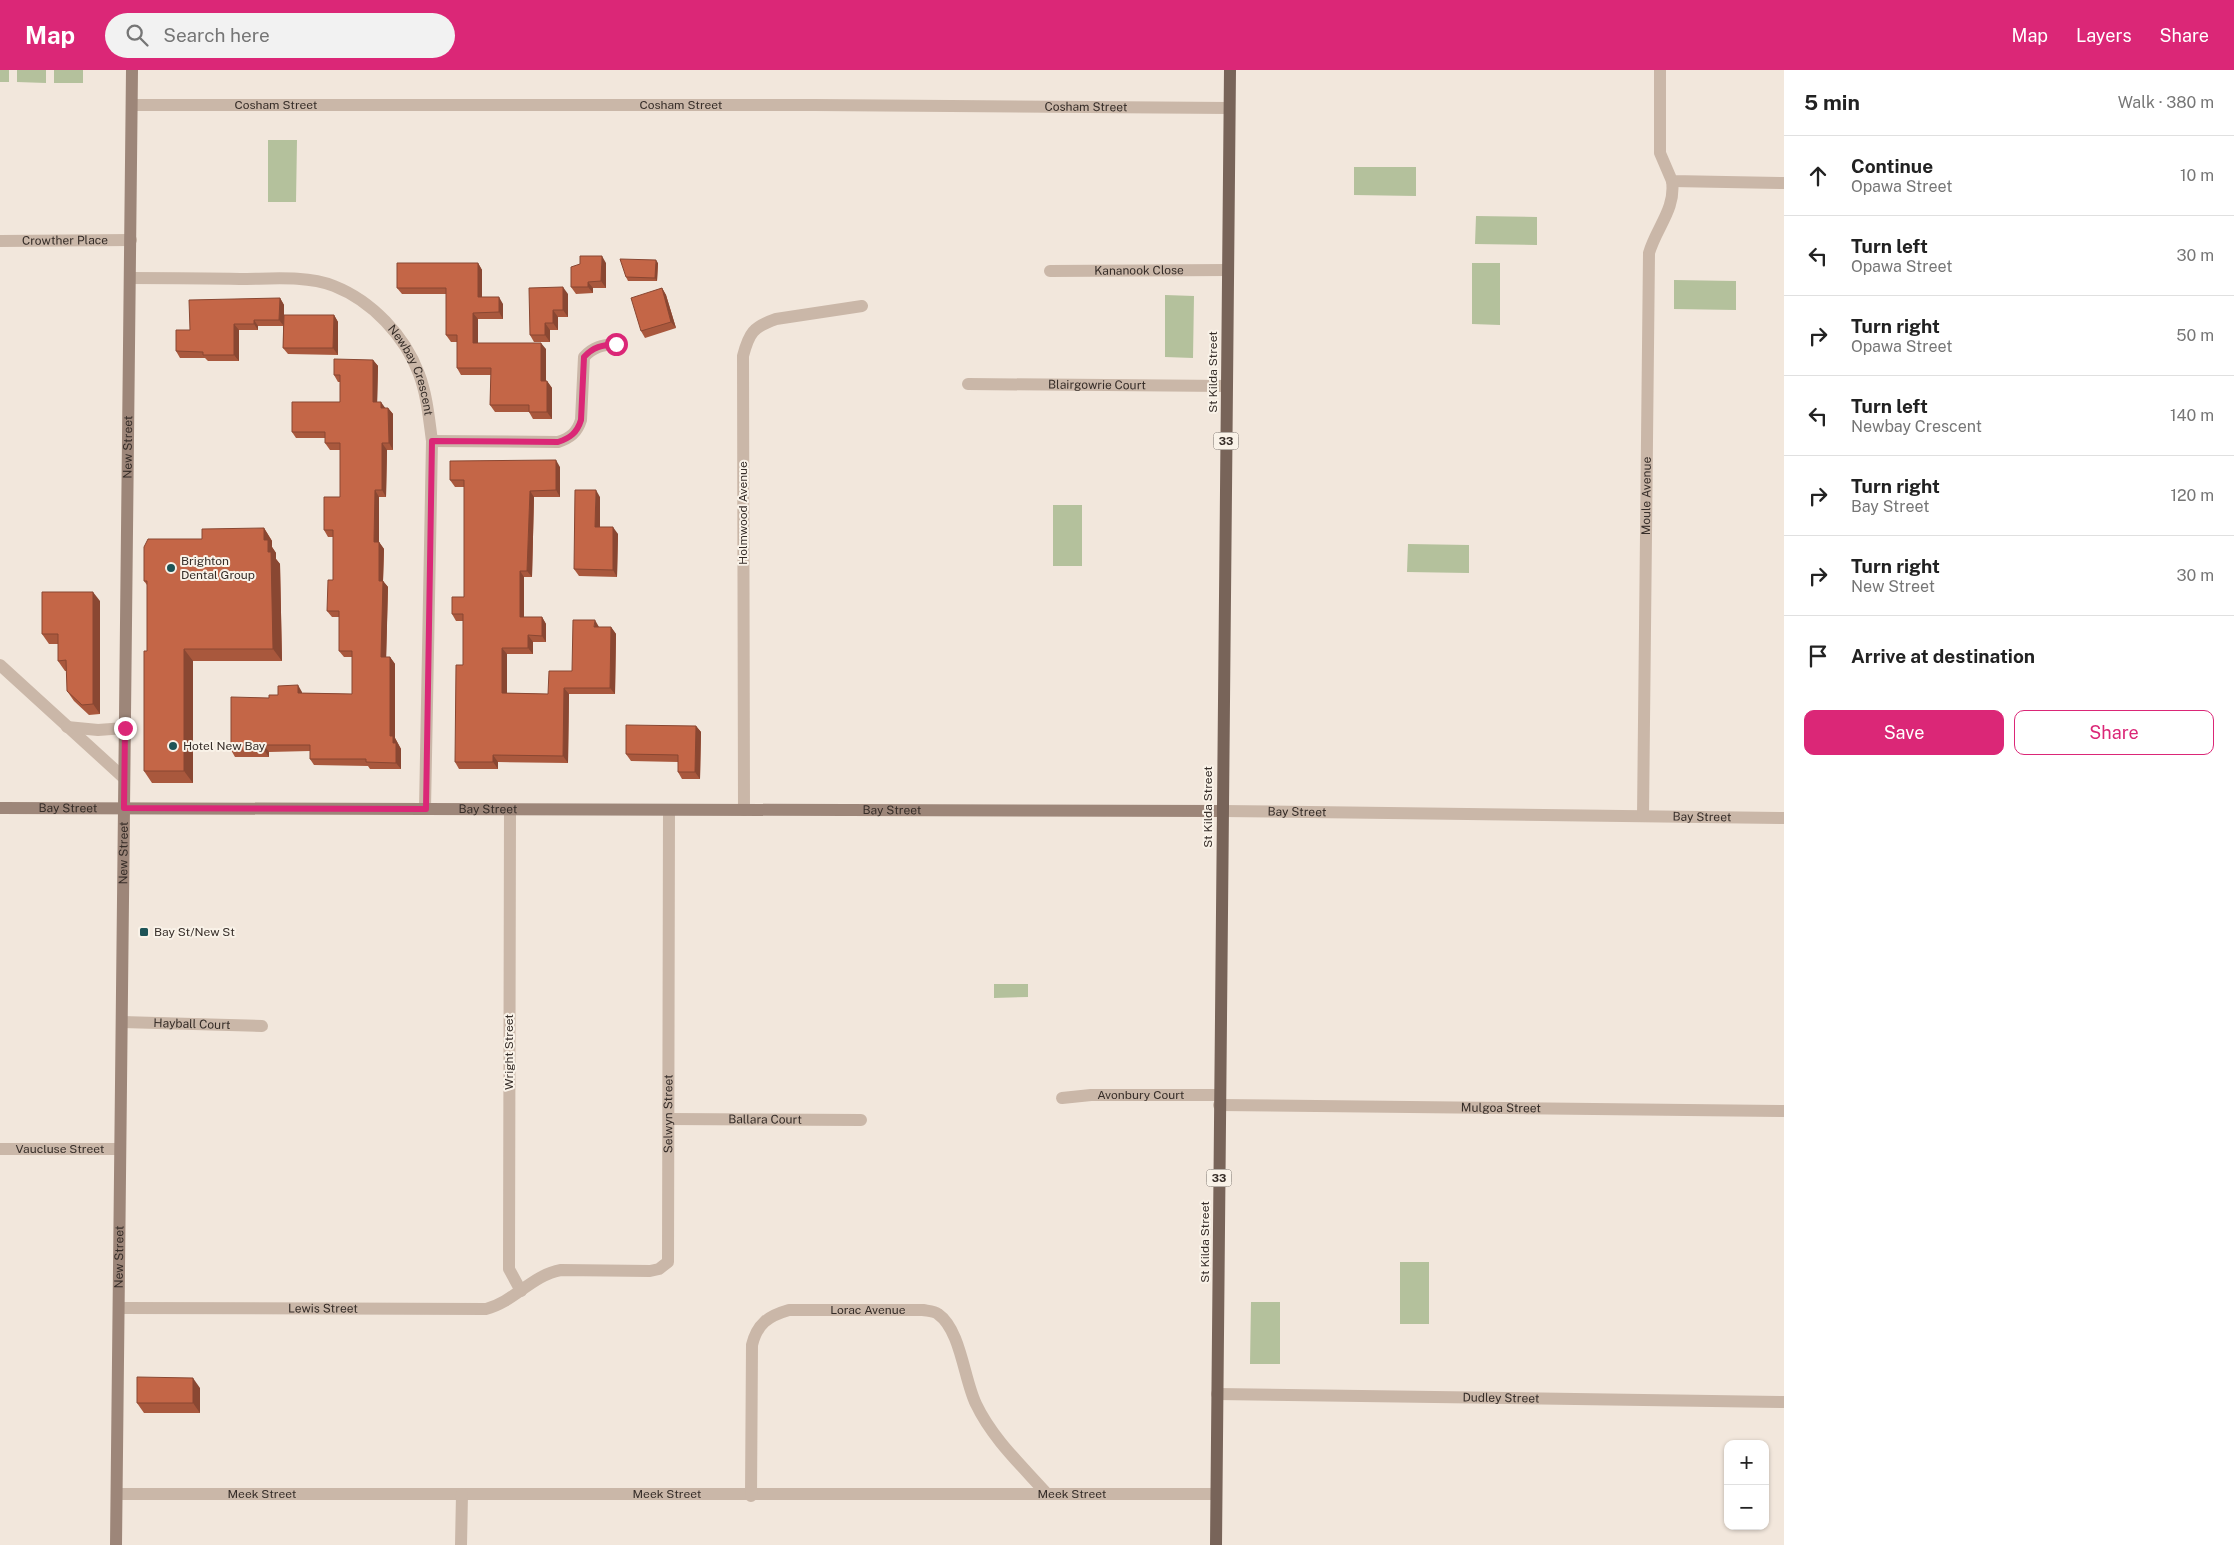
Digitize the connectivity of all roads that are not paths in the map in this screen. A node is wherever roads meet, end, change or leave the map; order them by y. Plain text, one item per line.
1 (132, 70) edge
2 (1230, 70) edge
3 (1660, 70) edge
4 (132, 105) junction
5 (1229, 108) junction
6 (1672, 181) junction
7 (1784, 183) edge
8 (131, 240) junction
9 (0, 241) edge
10 (1227, 270) junction
11 (1050, 271) dead end
12 (130, 278) junction
13 (862, 306) dead end
14 (616, 344) dead end
15 (968, 384) dead end
16 (1227, 386) junction
17 (432, 441) junction
18 (0, 665) edge
19 (68, 727) junction
20 (125, 728) junction
21 (124, 778) junction
22 (0, 808) edge
23 (124, 808) junction
24 (426, 809) junction
25 (510, 810) junction
26 (670, 810) junction
27 (744, 810) junction
28 (1222, 811) junction
29 (1643, 816) junction
30 (1784, 818) edge
31 (122, 1022) junction
32 (262, 1026) dead end
33 (1062, 1098) dead end
34 (1219, 1100) junction
35 (1784, 1111) edge
36 (669, 1119) junction
37 (861, 1120) dead end
38 (0, 1149) edge
39 (120, 1149) junction
40 (521, 1291) junction
41 (119, 1308) junction
42 (1218, 1394) junction
43 (1784, 1402) edge
44 (117, 1494) junction
45 (462, 1494) junction
46 (1046, 1494) junction
47 (1216, 1494) junction
48 (751, 1496) junction
49 (116, 1545) edge
50 (461, 1545) edge
51 (1216, 1545) edge

1 - 4 main road, New Street
2 - 5 main road, St Kilda Street / 33
3 - 6 street
4 - 5 street, Cosham Street
4 - 8 main road, New Street
5 - 10 main road, St Kilda Street / 33
6 - 7 street
6 - 29 street, Moule Avenue
8 - 9 street, Crowther Place
8 - 12 main road, New Street
10 - 11 street, Kananook Close
10 - 16 main road, St Kilda Street / 33
12 - 17 street, Newbay Crescent
12 - 20 main road, New Street
13 - 27 street, Holmwood Avenue
14 - 17 street
15 - 16 street, Blairgowrie Court
16 - 28 main road, St Kilda Street / 33
17 - 24 street, Newbay Crescent
18 - 19 street
19 - 20 street
19 - 21 street
20 - 21 main road, New Street
21 - 23 main road, New Street
22 - 23 main road, Bay Street
23 - 24 main road, Bay Street
23 - 31 main road, New Street
24 - 25 main road, Bay Street
25 - 26 main road, Bay Street
25 - 40 street, Wright Street
26 - 27 main road, Bay Street
26 - 36 street, Selwyn Street
27 - 28 main road, Bay Street
28 - 29 street, Bay Street
28 - 34 main road, St Kilda Street / 33
29 - 30 street, Bay Street
31 - 32 street, Hayball Court
31 - 39 main road, New Street
33 - 34 street, Avonbury Court
34 - 35 street, Mulgoa Street
34 - 42 main road, St Kilda Street / 33
36 - 37 street, Ballara Court
36 - 40 street, Selwyn Street
38 - 39 street, Vaucluse Street
39 - 41 main road, New Street
40 - 41 street, Lewis Street
41 - 44 main road, New Street
42 - 43 street, Dudley Street
42 - 47 main road, St Kilda Street / 33
44 - 45 street, Meek Street
44 - 49 main road, New Street
45 - 48 street, Meek Street
45 - 50 street
46 - 47 street, Meek Street
46 - 48 street, Meek Street
46 - 48 street, Lorac Avenue
47 - 51 main road, St Kilda Street / 33

